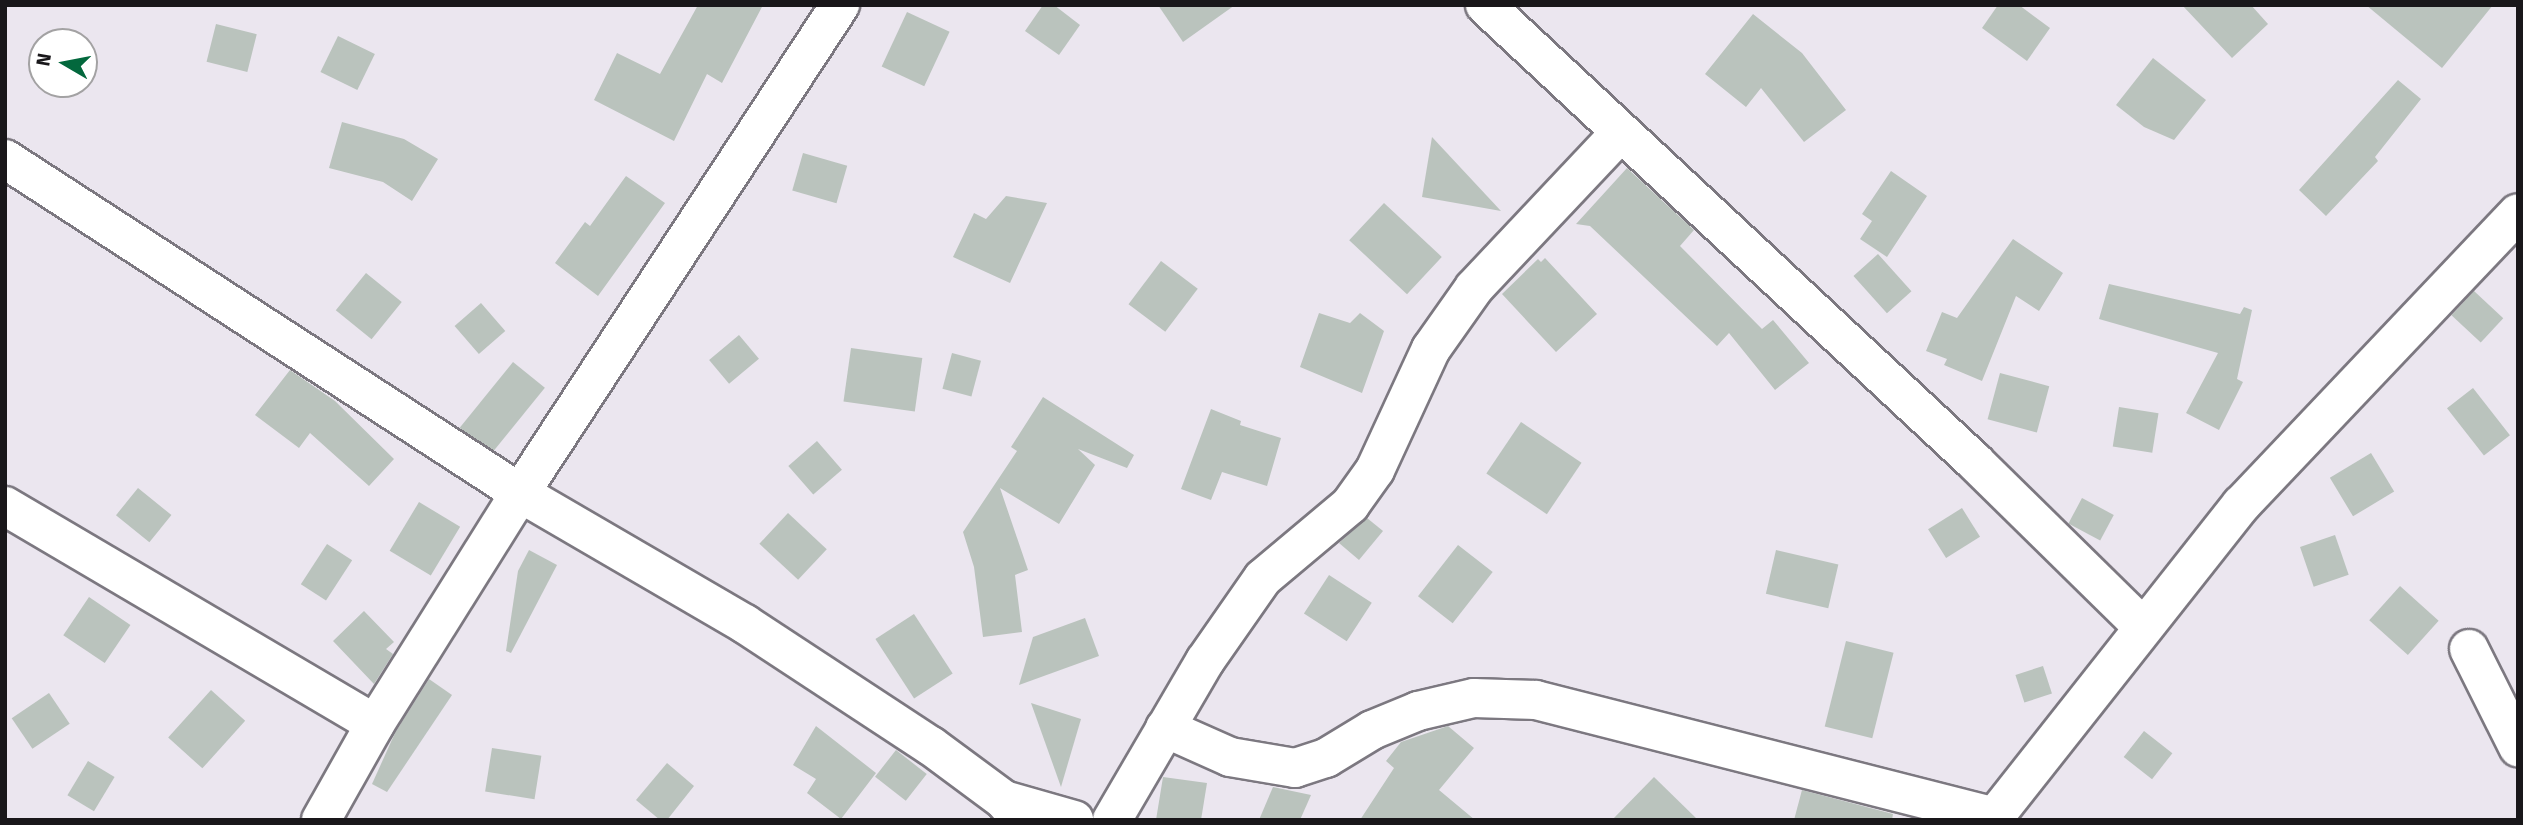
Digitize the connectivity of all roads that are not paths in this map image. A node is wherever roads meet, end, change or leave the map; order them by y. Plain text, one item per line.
1 (840, 5) edge
2 (1490, 7) edge
3 (1619, 134) junction
4 (5, 159) edge
5 (2518, 213) edge
6 (520, 493) junction
7 (5, 506) edge
8 (2143, 627) junction
9 (2469, 649) dead end
10 (375, 724) junction
11 (1165, 728) junction
12 (2518, 747) edge
13 (1012, 810) edge
14 (1994, 818) edge
15 (321, 820) edge
16 (1074, 820) edge
17 (1112, 820) edge

1 - 6 street
2 - 3 street
3 - 8 street
3 - 11 street
4 - 6 street
5 - 8 street
6 - 10 street
6 - 13 street
7 - 10 street
8 - 14 street
9 - 12 street
10 - 15 street
11 - 14 street
11 - 17 street
13 - 16 street

